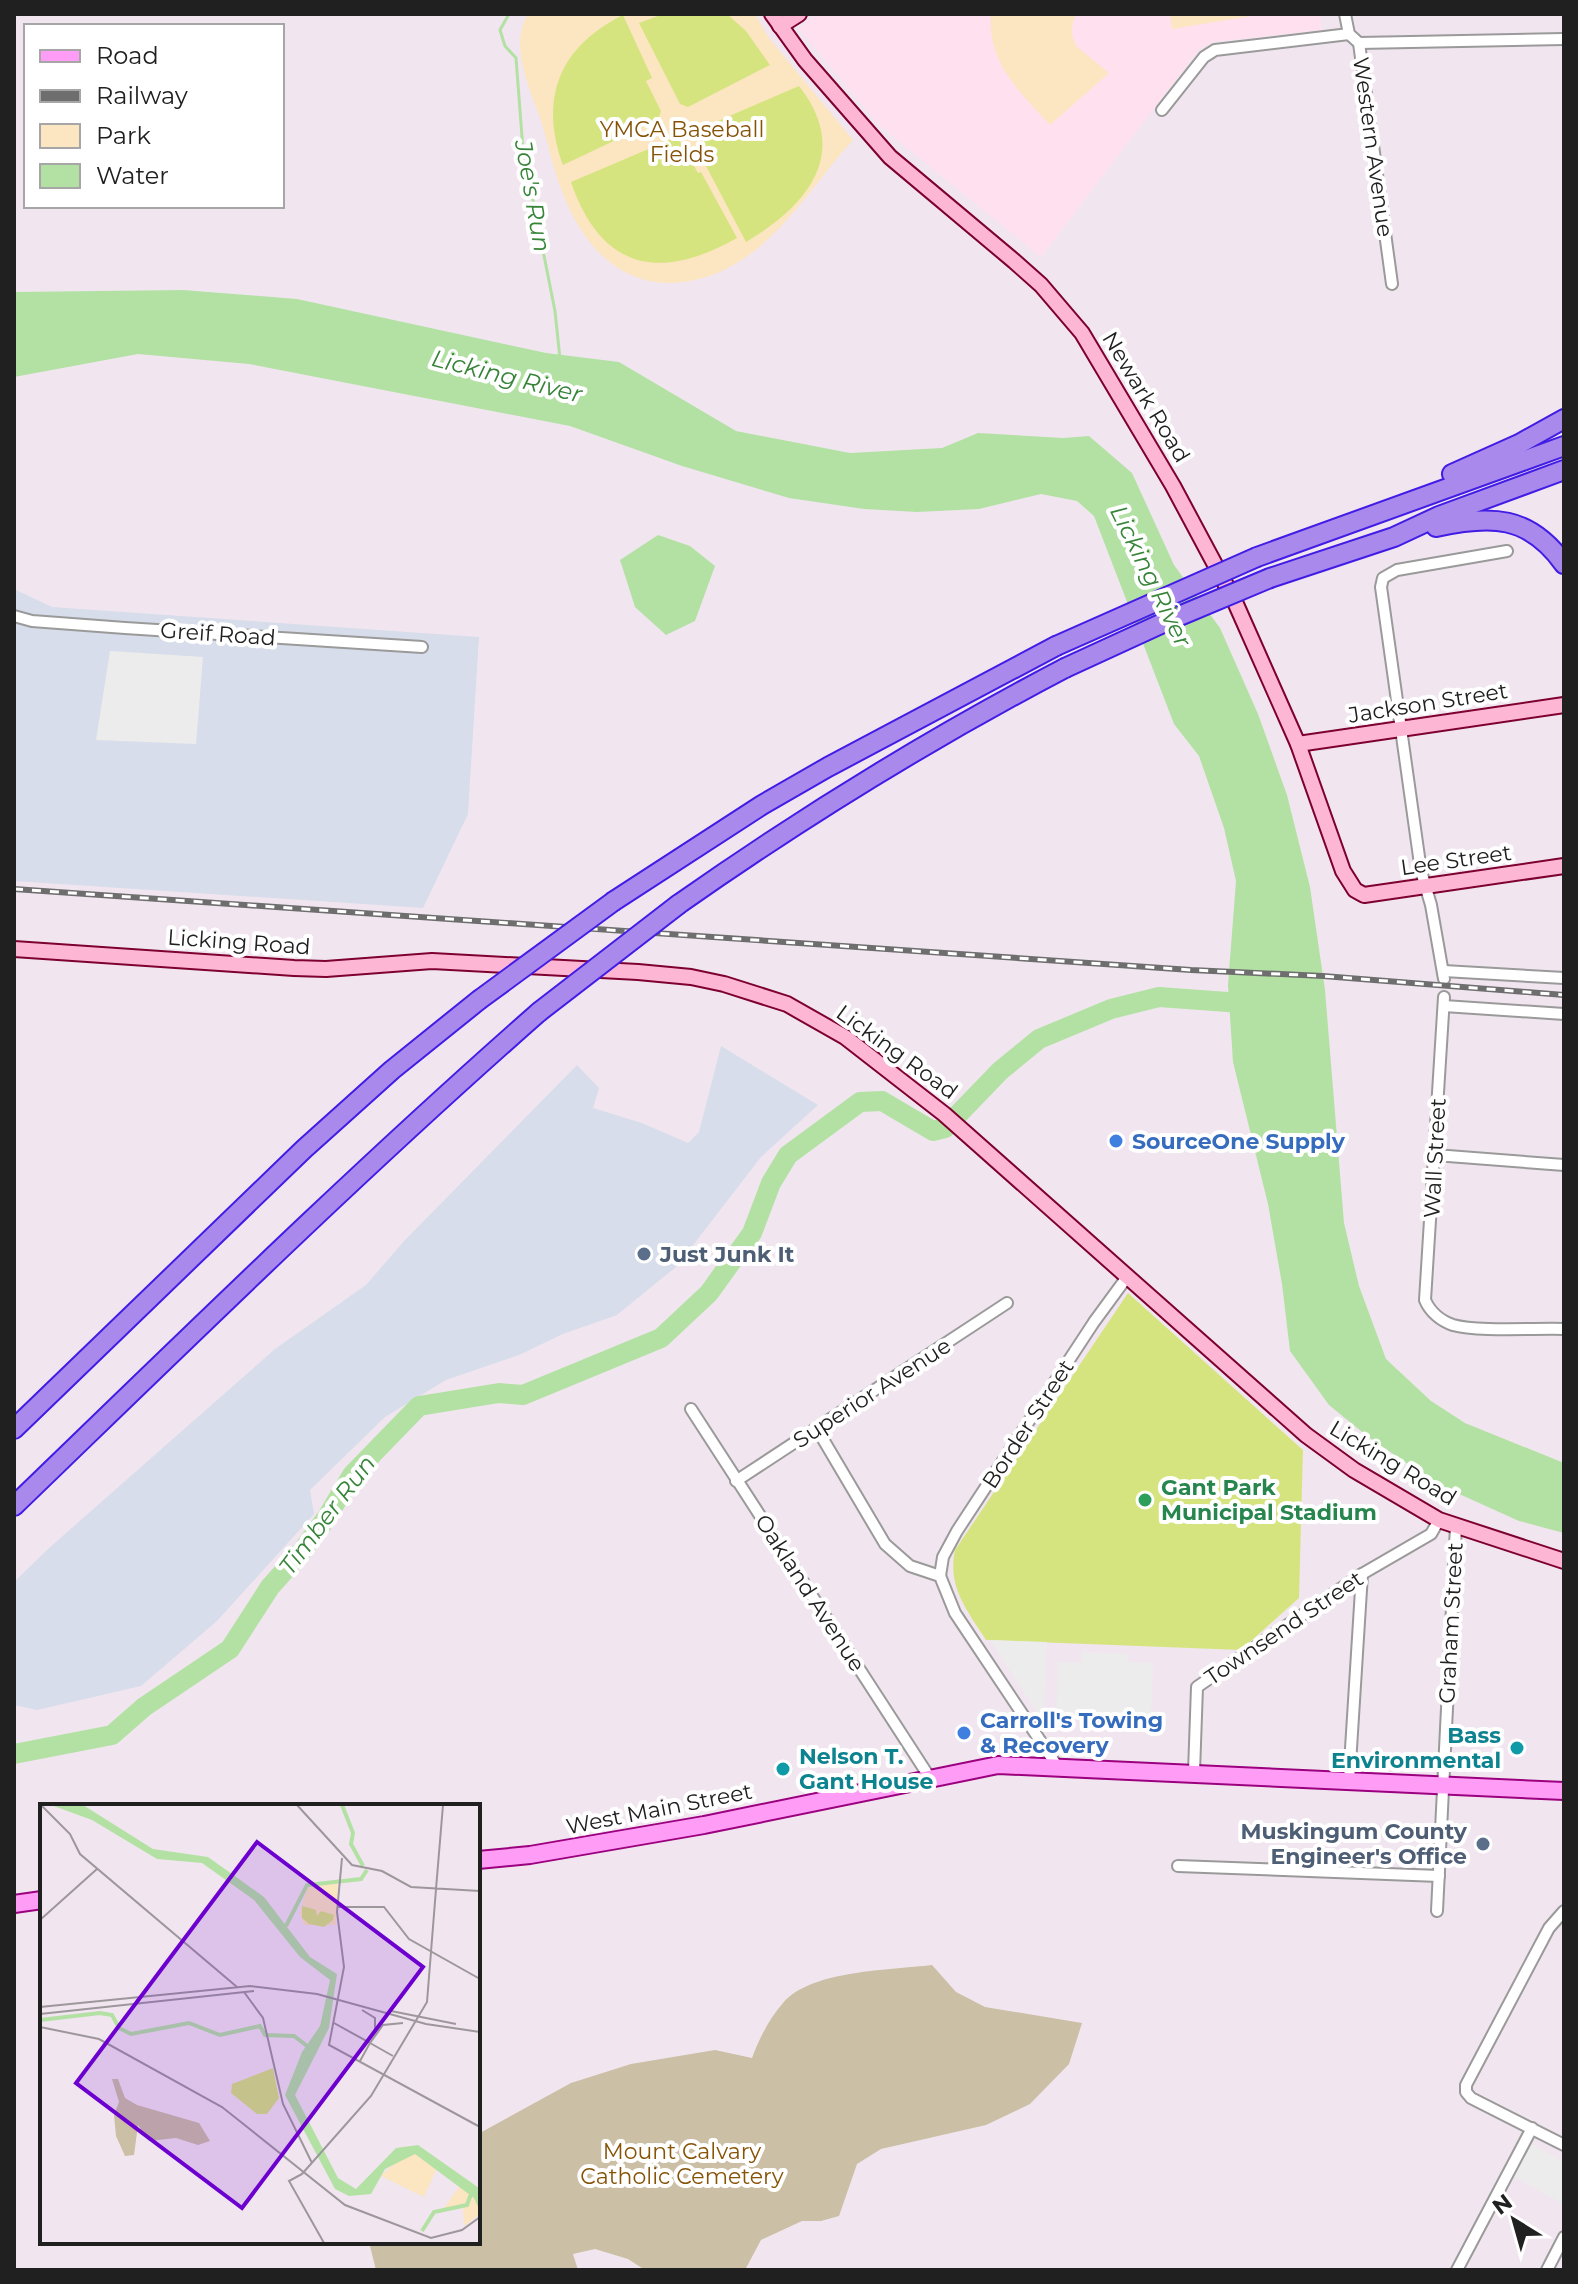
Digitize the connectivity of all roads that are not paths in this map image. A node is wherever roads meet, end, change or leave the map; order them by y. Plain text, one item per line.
1 (799, 14) edge
2 (1345, 14) edge
3 (776, 20) edge
4 (1349, 34) junction
5 (1564, 39) edge
6 (1359, 43) junction
7 (1162, 110) dead end
8 (1392, 284) dead end
9 (1564, 419) edge
10 (1564, 446) edge
11 (1564, 470) edge
12 (1377, 512) junction
13 (1394, 537) junction
14 (1507, 551) dead end
15 (1564, 564) edge
16 (14, 616) edge
17 (422, 647) dead end
18 (1564, 705) edge
19 (1402, 729) junction
20 (1298, 744) junction
21 (1564, 866) edge
22 (1427, 887) junction
23 (1355, 890) joint
24 (14, 949) edge
25 (1564, 978) edge
26 (1564, 1014) edge
27 (1435, 1155) junction
28 (1564, 1165) edge
29 (1127, 1277) junction
30 (1007, 1303) dead end
31 (1564, 1329) edge
32 (691, 1409) dead end
33 (14, 1429) edge
34 (817, 1429) junction
35 (736, 1481) junction
36 (14, 1506) edge
37 (1439, 1520) junction
38 (1456, 1526) junction
39 (1564, 1561) edge
40 (1362, 1574) junction
41 (940, 1576) junction
42 (1057, 1766) junction
43 (1194, 1772) junction
44 (930, 1778) junction
45 (1349, 1780) junction
46 (1444, 1785) junction
47 (1564, 1791) edge
48 (480, 1860) edge
49 (1178, 1866) dead end
50 (1439, 1876) junction
51 (40, 1900) edge
52 (14, 1904) edge
53 (1437, 1911) dead end
54 (1564, 1911) edge
55 (1532, 2128) junction
56 (1564, 2145) edge
57 (1564, 2237) edge
58 (1457, 2270) edge
59 (1547, 2270) edge

1 - 3 street
2 - 4 street, Western Avenue
3 - 20 street, Newark Road
4 - 6 street, Western Avenue
4 - 7 street
5 - 6 street
6 - 8 street, Western Avenue
9 - 12 highway
10 - 12 highway
11 - 13 highway
12 - 33 highway, bridge
13 - 15 highway
13 - 36 highway, bridge
14 - 19 street
16 - 17 street, Greif Road
18 - 19 street, Jackson Street
19 - 20 street, Jackson Street
19 - 22 street
20 - 23 street, Newark Road
21 - 22 street, Lee Street
22 - 23 street, Lee Street
22 - 25 street
24 - 29 street, Licking Road
26 - 27 street, Wall Street
27 - 28 street
27 - 31 street, Wall Street
29 - 37 street, Licking Road
29 - 41 street, Border Street
30 - 34 street, Superior Avenue
32 - 35 street, Oakland Avenue
34 - 35 street, Superior Avenue
34 - 41 street
35 - 44 street, Oakland Avenue
37 - 38 street, Licking Road
37 - 40 street, Townsend Street
38 - 39 street, Licking Road
38 - 46 street, Graham Street
40 - 43 street, Townsend Street
40 - 45 street
41 - 42 street
42 - 43 main road, West Main Street
42 - 44 main road, West Main Street
43 - 45 main road, West Main Street
44 - 48 main road, West Main Street
45 - 46 main road, West Main Street
46 - 47 main road, West Main Street
46 - 50 street, Graham Street
49 - 50 street
50 - 53 street, Graham Street
51 - 52 main road
54 - 55 street
55 - 56 street
55 - 58 street
57 - 59 street

